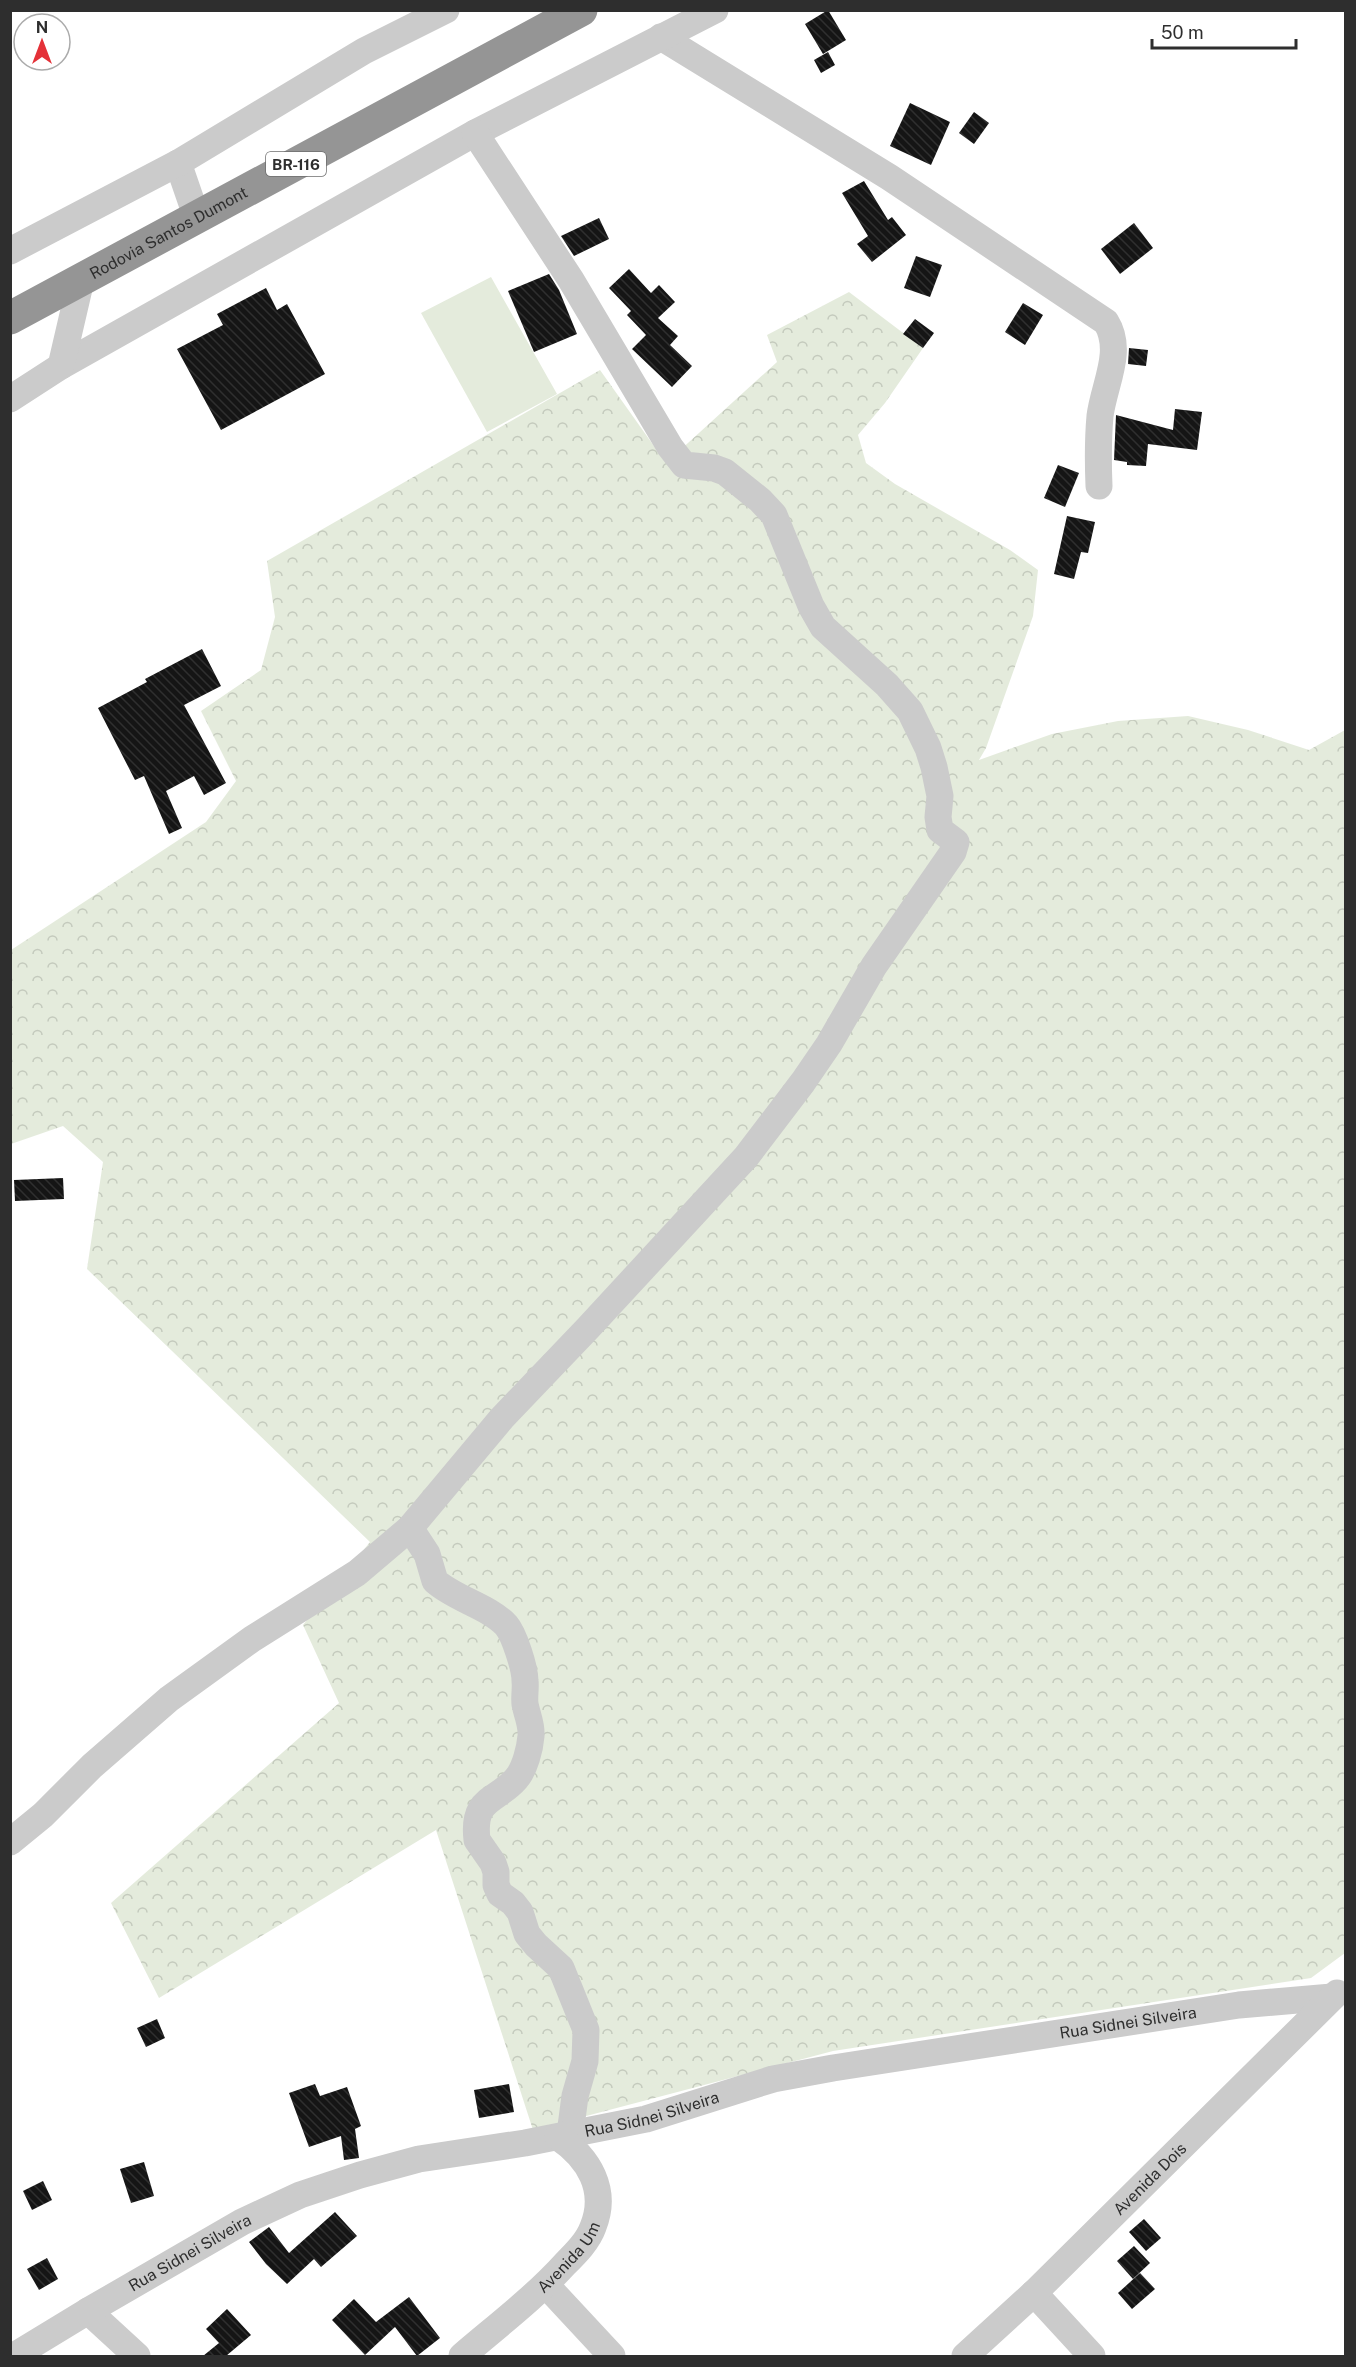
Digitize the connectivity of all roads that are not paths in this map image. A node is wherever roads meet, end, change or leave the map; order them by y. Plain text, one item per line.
1 (446, 10) edge
2 (581, 10) edge
3 (715, 10) edge
4 (661, 37) junction
5 (475, 133) junction
6 (178, 164) junction
7 (197, 218) junction
8 (10, 251) edge
9 (81, 280) junction
10 (10, 318) edge
11 (61, 366) junction
12 (10, 399) edge
13 (1099, 486) dead end
14 (410, 1528) junction
15 (10, 1842) edge
16 (1339, 1992) edge
17 (564, 2135) junction
18 (546, 2285) junction
19 (1034, 2294) junction
20 (88, 2311) junction
21 (14, 2356) edge
22 (136, 2356) edge
23 (462, 2356) edge
24 (612, 2356) edge
25 (965, 2356) edge
26 (1092, 2356) edge

1 - 6 street
2 - 7 highway, Rodovia Santos Dumont / BR-116
3 - 4 street
4 - 5 street
4 - 13 street
5 - 11 street
5 - 14 street
6 - 7 street
6 - 8 street
7 - 9 highway, Rodovia Santos Dumont / BR-116
9 - 10 highway, Rodovia Santos Dumont / BR-116
9 - 11 street
11 - 12 street
14 - 15 street
14 - 17 street
16 - 17 street, Rua Sidnei Silveira
16 - 19 street, Avenida Dois
17 - 18 street, Avenida Um
17 - 20 street, Rua Sidnei Silveira
18 - 23 street, Avenida Um
18 - 24 street
19 - 25 street, Avenida Dois
19 - 26 street
20 - 21 street, Rua Sidnei Silveira
20 - 22 street

